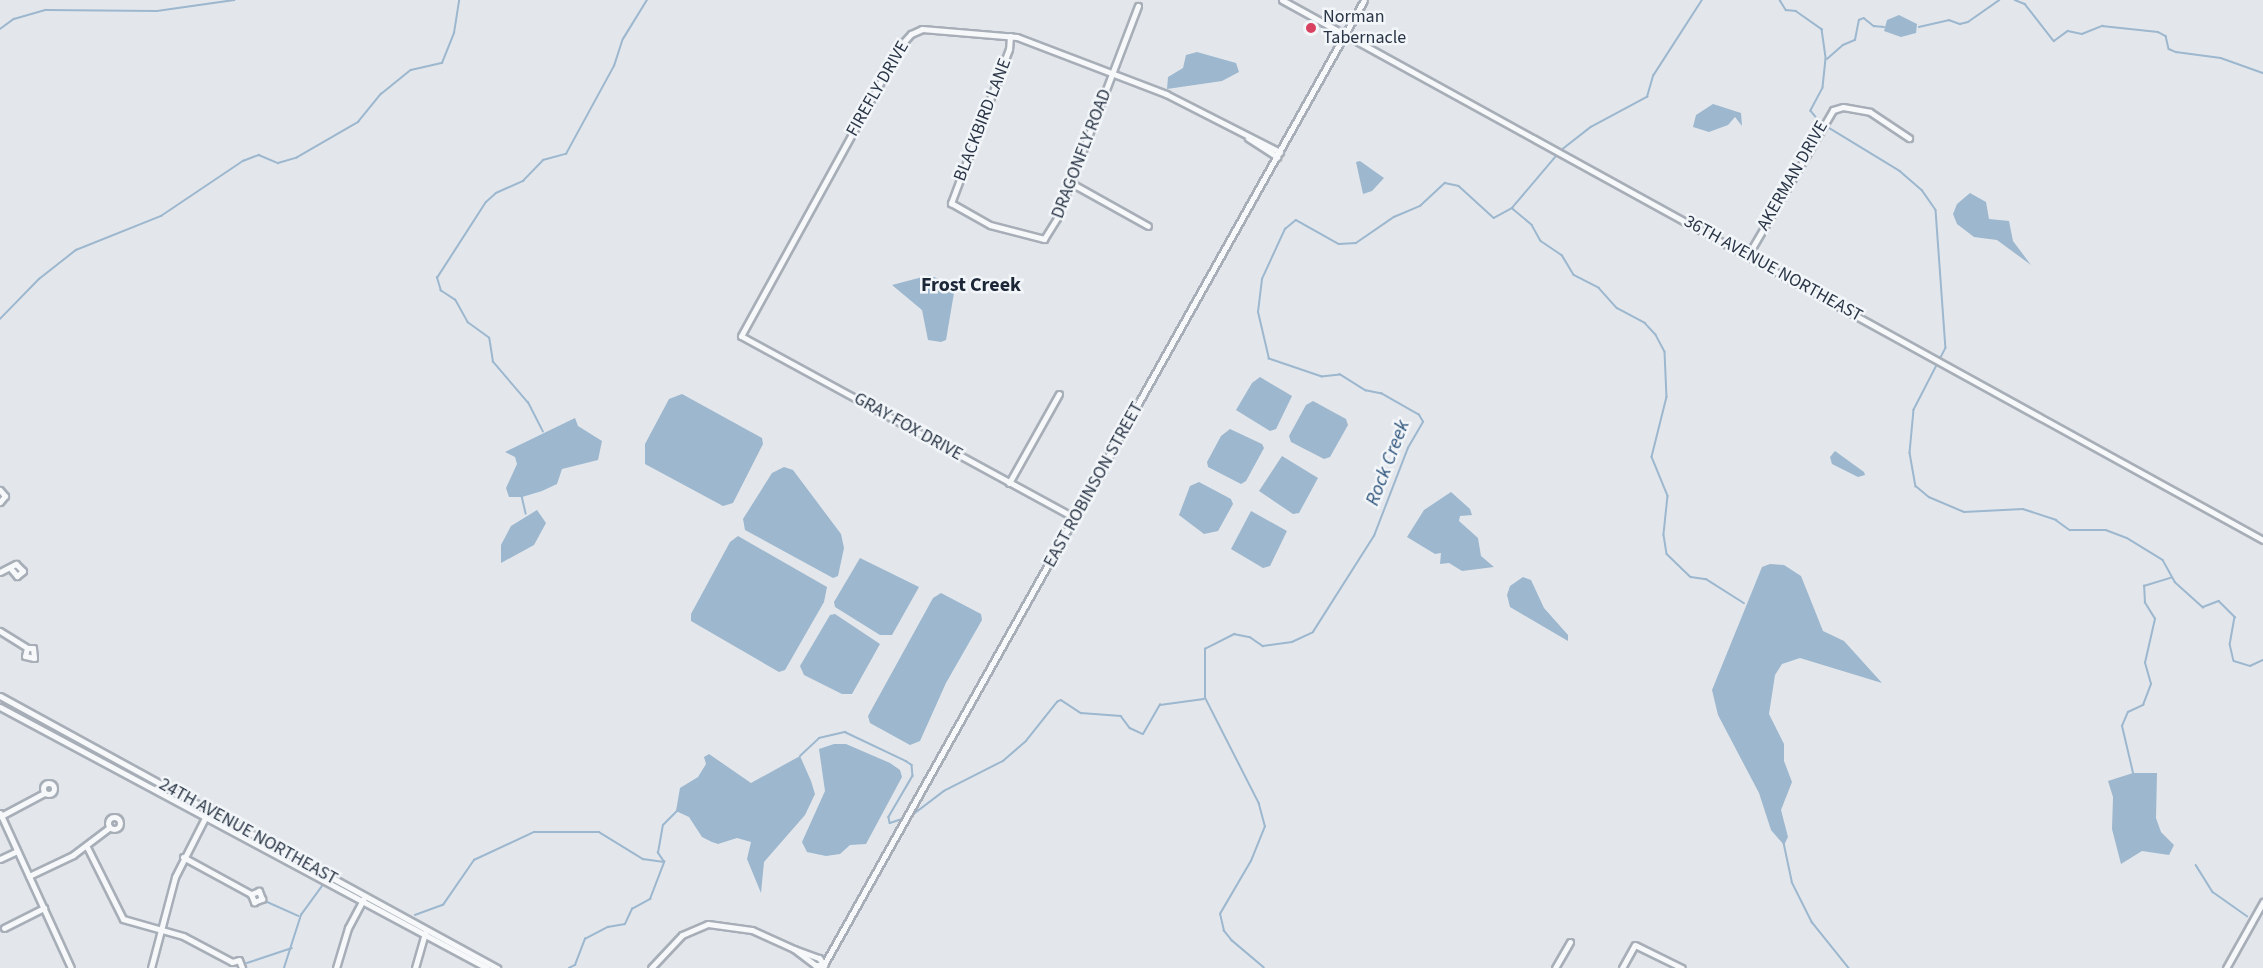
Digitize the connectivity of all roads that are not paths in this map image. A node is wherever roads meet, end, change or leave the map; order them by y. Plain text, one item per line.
1 (1282, 0) edge
2 (1364, 0) edge
3 (1138, 6) dead end
4 (1346, 33) junction
5 (1010, 36) junction
6 (1113, 73) junction
7 (1909, 138) dead end
8 (1278, 154) junction
9 (1071, 183) junction
10 (951, 203) joint
11 (1148, 226) dead end
12 (1748, 255) junction
13 (741, 336) joint
14 (1059, 394) dead end
15 (1010, 483) junction
16 (0, 490) edge
17 (0, 502) edge
18 (1075, 518) junction
19 (2263, 540) edge
20 (11, 569) dead end
21 (0, 572) edge
22 (0, 631) edge
23 (27, 648) dead end
24 (0, 696) edge
25 (0, 707) edge
26 (44, 793) dead end
27 (210, 808) junction
28 (1, 814) edge
29 (205, 818) junction
30 (110, 827) dead end
31 (87, 847) junction
32 (17, 851) junction
33 (183, 857) junction
34 (0, 859) edge
35 (29, 876) junction
36 (251, 894) dead end
37 (364, 898) junction
38 (2263, 902) edge
39 (44, 908) junction
40 (4, 928) dead end
41 (161, 929) junction
42 (425, 931) junction
43 (1570, 942) dead end
44 (232, 965) edge
45 (823, 966) edge
46 (71, 968) edge
47 (151, 968) edge
48 (242, 968) edge
49 (336, 968) edge
50 (415, 968) edge
51 (487, 968) edge
52 (497, 968) edge
53 (651, 968) edge
54 (1555, 968) edge
55 (1622, 968) edge
56 (1682, 968) edge
57 (2226, 968) edge

1 - 4 street, 36TH AVENUE NORTHEAST
2 - 4 street, EAST ROBINSON STREET
3 - 6 street, DRAGONFLY ROAD
4 - 8 street, EAST ROBINSON STREET
4 - 12 street, 36TH AVENUE NORTHEAST
5 - 6 street, FIREFLY DRIVE
5 - 10 street, BLACKBIRD LANE
5 - 13 street, FIREFLY DRIVE
6 - 8 street, FIREFLY DRIVE
6 - 9 street, DRAGONFLY ROAD
7 - 12 street, AKERMAN DRIVE
8 - 18 street, EAST ROBINSON STREET
9 - 10 street, DRAGONFLY ROAD
9 - 11 street
12 - 19 street, 36TH AVENUE NORTHEAST
13 - 15 street, GRAY FOX DRIVE
14 - 15 street
15 - 18 street, GRAY FOX DRIVE
16 - 17 street
18 - 45 street, EAST ROBINSON STREET
20 - 21 street
22 - 23 street
24 - 27 street, 24TH AVENUE NORTHEAST
25 - 29 street, 24TH AVENUE NORTHEAST
26 - 28 street
27 - 29 street
27 - 37 street, 24TH AVENUE NORTHEAST
28 - 32 street
29 - 33 street
29 - 37 street, 24TH AVENUE NORTHEAST
30 - 31 street
31 - 35 street
31 - 41 street
32 - 34 street
32 - 35 street
33 - 36 street
33 - 41 street
35 - 39 street
37 - 42 street, 24TH AVENUE NORTHEAST
37 - 49 street
38 - 57 street
39 - 40 street
39 - 46 street
41 - 44 street
41 - 47 street
42 - 50 street
42 - 51 street, 24TH AVENUE NORTHEAST
42 - 52 street, 24TH AVENUE NORTHEAST
43 - 54 street
44 - 48 street
45 - 53 street
55 - 56 street

